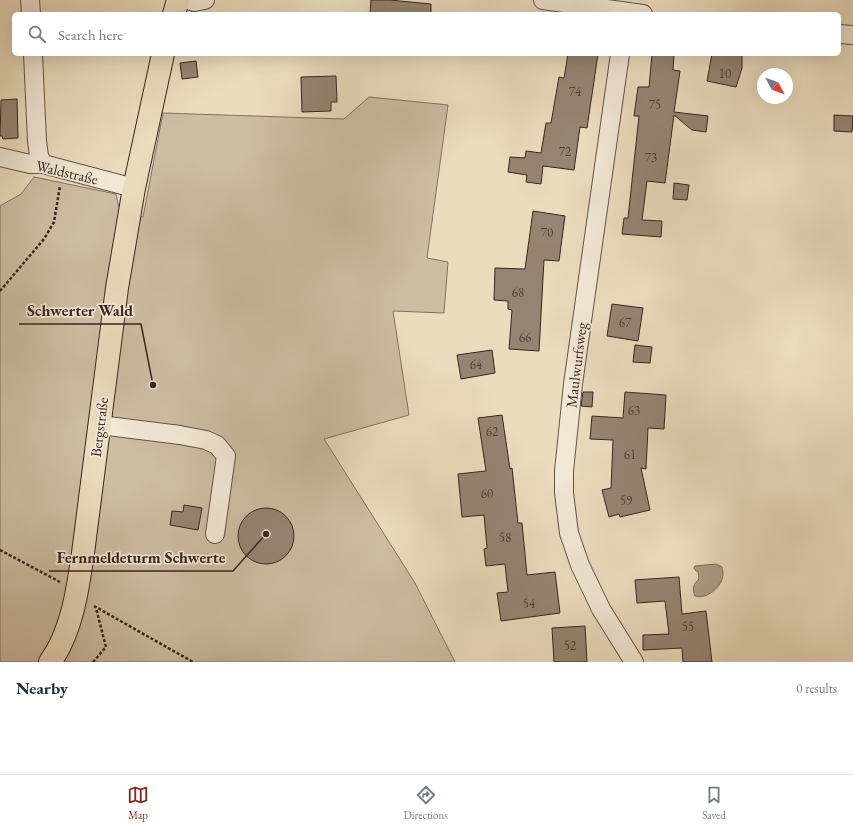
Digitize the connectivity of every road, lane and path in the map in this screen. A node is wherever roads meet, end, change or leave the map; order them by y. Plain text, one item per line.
1 (30, 0) edge
2 (178, 0) edge
3 (188, 0) edge
4 (205, 0) edge
5 (543, 0) edge
6 (31, 12) edge
7 (175, 12) edge
8 (618, 12) edge
9 (841, 34) edge
10 (853, 36) edge
11 (33, 56) edge
12 (163, 56) edge
13 (620, 56) edge
14 (0, 157) edge
15 (43, 164) junction
16 (62, 169) junction
17 (134, 188) junction
18 (0, 291) edge
19 (100, 425) junction
20 (215, 534) dead end
21 (0, 550) edge
22 (78, 590) junction
23 (50, 662) edge
24 (93, 662) edge
25 (193, 662) edge
26 (634, 662) edge

1 - 6 street
2 - 7 main road
3 - 4 street
5 - 8 street
9 - 10 street
11 - 15 street
12 - 17 main road, Bergstraße
13 - 26 street, Maulwurfsweg
14 - 15 street, Waldstraße
15 - 16 street, Waldstraße
16 - 17 street, Waldstraße
16 - 18 path
17 - 19 main road, Bergstraße
19 - 20 street
19 - 22 main road, Bergstraße
21 - 22 path
22 - 23 main road, Bergstraße
24 - 25 path

